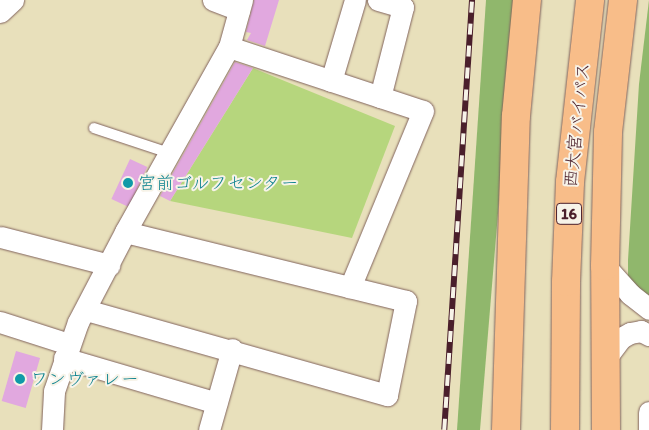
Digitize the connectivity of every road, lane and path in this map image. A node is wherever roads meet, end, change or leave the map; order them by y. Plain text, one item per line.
1 (13, 0) edge
2 (213, 0) edge
3 (355, 0) edge
4 (378, 0) edge
5 (527, 0) edge
6 (590, 0) edge
7 (622, 0) edge
8 (240, 5) edge
9 (0, 12) edge
10 (229, 47) junction
11 (331, 81) junction
12 (380, 97) junction
13 (94, 128) dead end
14 (169, 153) junction
15 (125, 232) junction
16 (1, 237) edge
17 (109, 265) junction
18 (605, 266) junction
19 (350, 287) junction
20 (649, 309) edge
21 (86, 310) junction
22 (0, 322) edge
23 (649, 335) edge
24 (232, 349) junction
25 (66, 351) junction
26 (606, 358) junction
27 (217, 403) junction
28 (649, 412) edge
29 (52, 430) edge
30 (209, 430) edge
31 (506, 430) edge
32 (565, 430) edge
33 (606, 430) edge
34 (649, 430) edge

1 - 9 street
2 - 8 street
3 - 11 street
4 - 12 street
5 - 31 highway
6 - 32 highway, 西大宮バイパス / 16
7 - 18 highway, 西大宮バイパス / 16
8 - 10 street
10 - 11 street
10 - 14 street
11 - 12 street
12 - 19 street
13 - 14 lane
14 - 15 street
15 - 17 street
15 - 19 street
16 - 17 street
17 - 21 street
18 - 20 street
18 - 26 highway, 西大宮バイパス / 16
19 - 24 street
21 - 24 street
21 - 25 street
22 - 25 street
23 - 26 street
24 - 27 street
25 - 27 street
25 - 29 street
26 - 33 highway, 西大宮バイパス / 16
27 - 30 street
28 - 34 street

